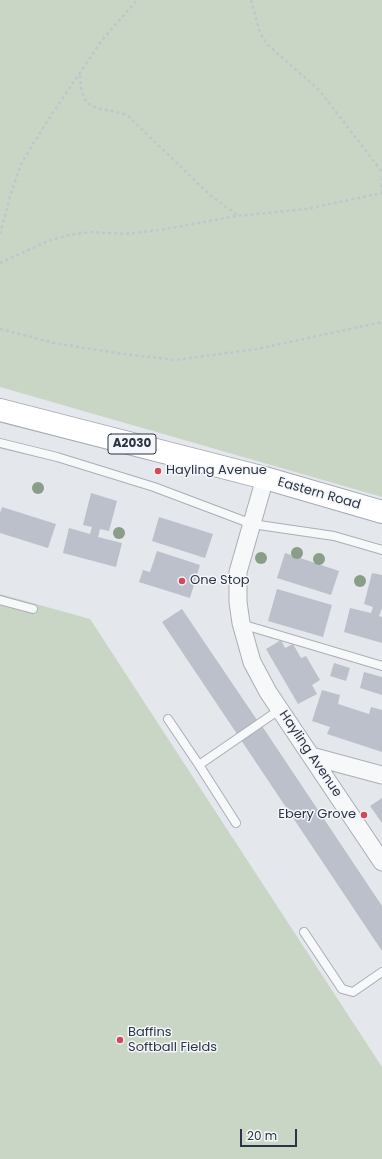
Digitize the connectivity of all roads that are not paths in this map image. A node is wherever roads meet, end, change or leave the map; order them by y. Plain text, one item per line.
1 (0, 410) edge
2 (0, 443) edge
3 (265, 478) junction
4 (382, 512) edge
5 (252, 524) junction
6 (382, 550) edge
7 (0, 600) edge
8 (33, 609) dead end
9 (240, 623) junction
10 (382, 666) edge
11 (279, 710) junction
12 (168, 720) dead end
13 (311, 756) junction
14 (199, 765) junction
15 (382, 775) edge
16 (236, 823) dead end
17 (382, 862) edge
18 (304, 932) dead end
19 (382, 972) edge

1 - 3 main road, Eastern Road / A2030
2 - 5 lane
3 - 4 main road, Eastern Road / A2030
3 - 5 street, Hayling Avenue
5 - 6 lane
5 - 9 street, Hayling Avenue
7 - 8 lane
9 - 10 lane
9 - 11 street, Hayling Avenue
11 - 13 street, Hayling Avenue
11 - 14 lane
12 - 14 lane
13 - 15 street
13 - 17 street, Hayling Avenue
14 - 16 lane
18 - 19 lane

